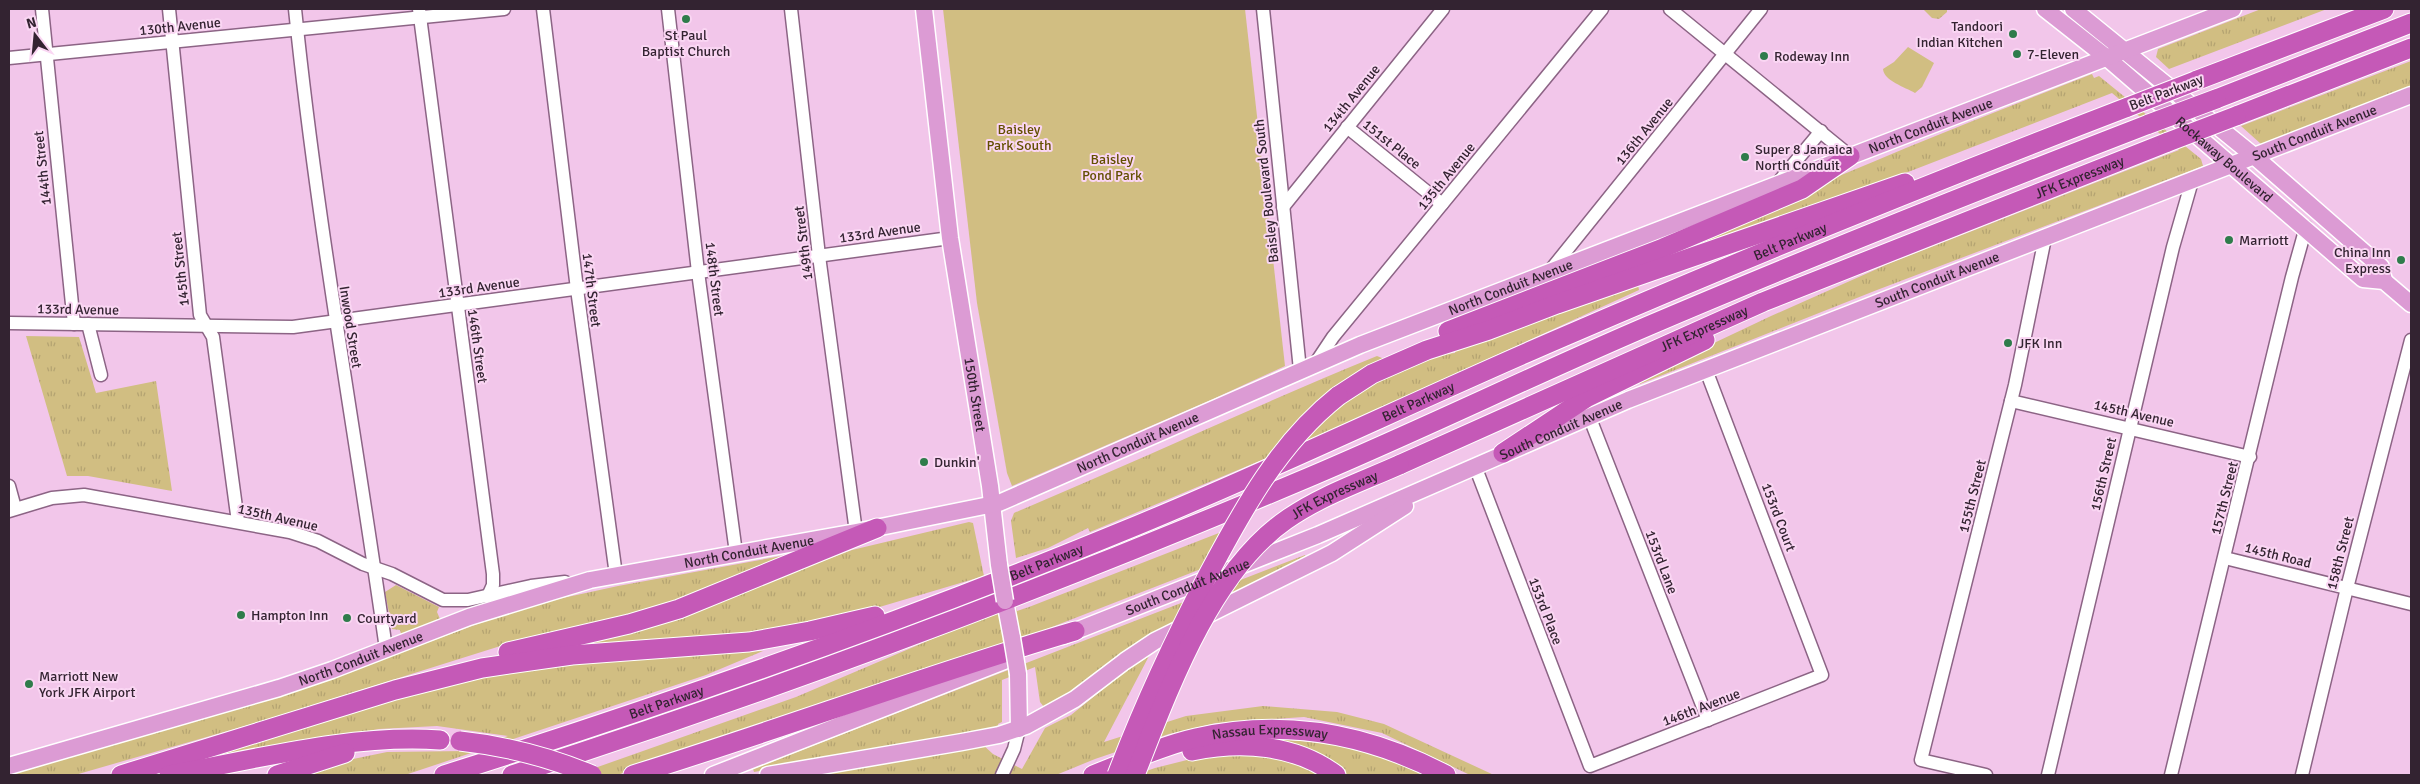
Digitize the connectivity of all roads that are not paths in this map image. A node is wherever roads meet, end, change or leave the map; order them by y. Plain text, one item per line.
1 (42, 9) edge
2 (169, 9) edge
3 (295, 9) edge
4 (504, 9) edge
5 (543, 9) edge
6 (668, 9) edge
7 (792, 9) edge
8 (924, 9) edge
9 (1263, 9) edge
10 (1443, 9) edge
11 (1602, 9) edge
12 (1670, 9) edge
13 (1762, 9) edge
14 (2045, 9) edge
15 (2073, 9) edge
16 (2232, 9) edge
17 (2356, 9) edge
18 (2384, 9) edge
19 (419, 13) edge
20 (2411, 23) edge
21 (297, 30) junction
22 (172, 42) junction
23 (2411, 48) edge
24 (2124, 50) junction
25 (1725, 53) junction
26 (46, 54) junction
27 (2106, 57) junction
28 (2257, 57) junction
29 (9, 58) edge
30 (2411, 95) edge
31 (1347, 127) junction
32 (1821, 131) junction
33 (2021, 148) junction
34 (1850, 156) junction
35 (2254, 156) junction
36 (2232, 165) junction
37 (2192, 181) junction
38 (1775, 186) junction
39 (1442, 204) junction
40 (1283, 206) junction
41 (2306, 227) junction
42 (950, 238) junction
43 (2046, 238) junction
44 (1881, 254) junction
45 (819, 256) junction
46 (698, 272) junction
47 (1549, 272) junction
48 (2384, 281) junction
49 (577, 289) junction
50 (1555, 297) junction
51 (2411, 304) edge
52 (457, 305) junction
53 (335, 322) junction
54 (9, 323) edge
55 (74, 324) junction
56 (88, 324) junction
57 (205, 326) junction
58 (2411, 340) edge
59 (1308, 367) junction
60 (1706, 370) junction
61 (101, 375) dead end
62 (2011, 401) junction
63 (1589, 416) junction
64 (2130, 427) junction
65 (1503, 453) junction
66 (2250, 457) junction
67 (1474, 466) junction
68 (1441, 482) junction
69 (9, 486) edge
70 (992, 505) junction
71 (12, 509) edge
72 (238, 522) junction
73 (877, 528) junction
74 (856, 532) junction
75 (736, 553) junction
76 (2225, 558) junction
77 (374, 568) junction
78 (616, 575) junction
79 (590, 580) junction
80 (2347, 588) junction
81 (968, 592) junction
82 (488, 596) junction
83 (2411, 604) edge
84 (1075, 631) junction
85 (386, 649) junction
86 (1822, 675) joint
87 (766, 689) junction
88 (395, 690) junction
89 (1708, 720) junction
90 (1019, 729) junction
91 (440, 740) junction
92 (9, 766) edge
93 (1590, 766) joint
94 (121, 775) edge
95 (169, 775) edge
96 (277, 775) edge
97 (444, 775) edge
98 (512, 775) edge
99 (551, 775) edge
100 (592, 775) edge
101 (634, 775) edge
102 (713, 775) edge
103 (768, 775) edge
104 (1002, 775) edge
105 (1093, 775) edge
106 (1103, 775) edge
107 (1117, 775) edge
108 (1135, 775) edge
109 (1336, 775) edge
110 (1446, 775) edge
111 (1986, 775) edge
112 (2048, 775) edge
113 (2172, 775) edge
114 (2302, 775) edge

1 - 26 street, 144th Street
2 - 22 street, 145th Street
3 - 21 street, Inwood Street
4 - 19 street, 130th Avenue
5 - 49 street, 147th Street
6 - 46 street, 148th Street
7 - 45 street, 149th Street
8 - 42 main road, 150th Street
9 - 40 street, Baisley Boulevard South
10 - 31 street, 134th Avenue
11 - 39 street, 135th Avenue
12 - 25 street
13 - 25 street, 136th Avenue
14 - 27 main road, Rockaway Boulevard
15 - 24 main road, Rockaway Boulevard
16 - 24 main road, North Conduit Avenue
17 - 28 highway
18 - 28 highway, Belt Parkway
19 - 21 street, 130th Avenue
19 - 52 street, 146th Street
20 - 87 highway, Belt Parkway, bridge
21 - 22 street, 130th Avenue
21 - 53 street, Inwood Street
22 - 26 street, 130th Avenue
22 - 57 street, 145th Street
23 - 44 highway, JFK Expressway, bridge
24 - 27 main road, North Conduit Avenue
24 - 35 main road, Rockaway Boulevard
25 - 32 street
25 - 47 street, 136th Avenue
26 - 29 street, 130th Avenue
26 - 55 street, 144th Street
27 - 34 main road, North Conduit Avenue
27 - 36 main road, Rockaway Boulevard
28 - 33 highway, Belt Parkway, bridge
30 - 35 main road, South Conduit Avenue
31 - 39 street, 151st Place
31 - 40 street, 134th Avenue
32 - 34 street
32 - 38 street
33 - 50 highway
33 - 81 highway, Belt Parkway
34 - 38 main road, North Conduit Avenue
34 - 50 highway
35 - 36 main road, South Conduit Avenue
35 - 48 main road, Rockaway Boulevard
36 - 37 main road, South Conduit Avenue
36 - 41 main road, Rockaway Boulevard
37 - 43 main road, South Conduit Avenue
37 - 64 street, 156th Street
38 - 47 main road, North Conduit Avenue
39 - 59 street, 135th Avenue
40 - 59 street, Baisley Boulevard South
41 - 48 main road, Rockaway Boulevard
41 - 66 street, 157th Street
42 - 45 street, 133rd Avenue
42 - 70 main road, 150th Street
43 - 60 main road, South Conduit Avenue
43 - 62 street, 155th Street
44 - 65 highway
44 - 108 highway, JFK Expressway, bridge
45 - 46 street, 133rd Avenue
45 - 74 street, 149th Street
46 - 49 street, 133rd Avenue
46 - 75 street, 148th Street
47 - 59 main road, North Conduit Avenue
48 - 51 main road, Rockaway Boulevard
49 - 52 street, 133rd Avenue
49 - 78 street, 147th Street
50 - 107 highway, bridge
52 - 53 street, 133rd Avenue
52 - 82 street, 146th Street
53 - 57 street, 133rd Avenue
53 - 77 street, Inwood Street
54 - 55 street, 133rd Avenue
55 - 56 street, 133rd Avenue
56 - 57 street, 133rd Avenue
56 - 61 street
57 - 72 street, 145th Street
58 - 80 street, 158th Street
59 - 70 main road, North Conduit Avenue
60 - 63 main road, South Conduit Avenue
60 - 86 street, 153rd Court
62 - 64 street, 145th Avenue
62 - 111 street, 155th Street
63 - 65 main road, South Conduit Avenue
63 - 89 street, 153rd Lane
64 - 66 street, 145th Avenue
64 - 112 street, 156th Street
65 - 67 main road, South Conduit Avenue
66 - 76 street, 157th Street
67 - 68 main road, South Conduit Avenue
67 - 93 street, 153rd Place
68 - 84 main road, South Conduit Avenue
68 - 90 main road
69 - 71 street
70 - 73 main road, North Conduit Avenue
70 - 90 main road, 150th Street, bridge
71 - 72 street, 135th Avenue
72 - 77 street, 135th Avenue
73 - 74 main road, North Conduit Avenue
73 - 88 highway
74 - 75 main road, North Conduit Avenue
75 - 78 main road, North Conduit Avenue
76 - 80 street, 145th Road
76 - 113 street, 157th Street
77 - 82 street, 135th Avenue
77 - 85 street, Inwood Street
78 - 79 main road, North Conduit Avenue
79 - 82 street, 135th Avenue
79 - 85 main road, North Conduit Avenue
80 - 83 street, 145th Road
80 - 114 street, 158th Street
81 - 88 highway
81 - 97 highway, Belt Parkway
84 - 101 highway
84 - 102 main road, South Conduit Avenue
85 - 92 main road, North Conduit Avenue
86 - 89 street, 146th Avenue
87 - 98 highway, Belt Parkway
87 - 99 highway
88 - 94 highway
89 - 93 street, 146th Avenue
90 - 103 main road
90 - 104 street, 150th Street
91 - 95 highway
91 - 96 highway
91 - 100 highway, bridge
105 - 110 highway, Nassau Expressway
106 - 109 highway

